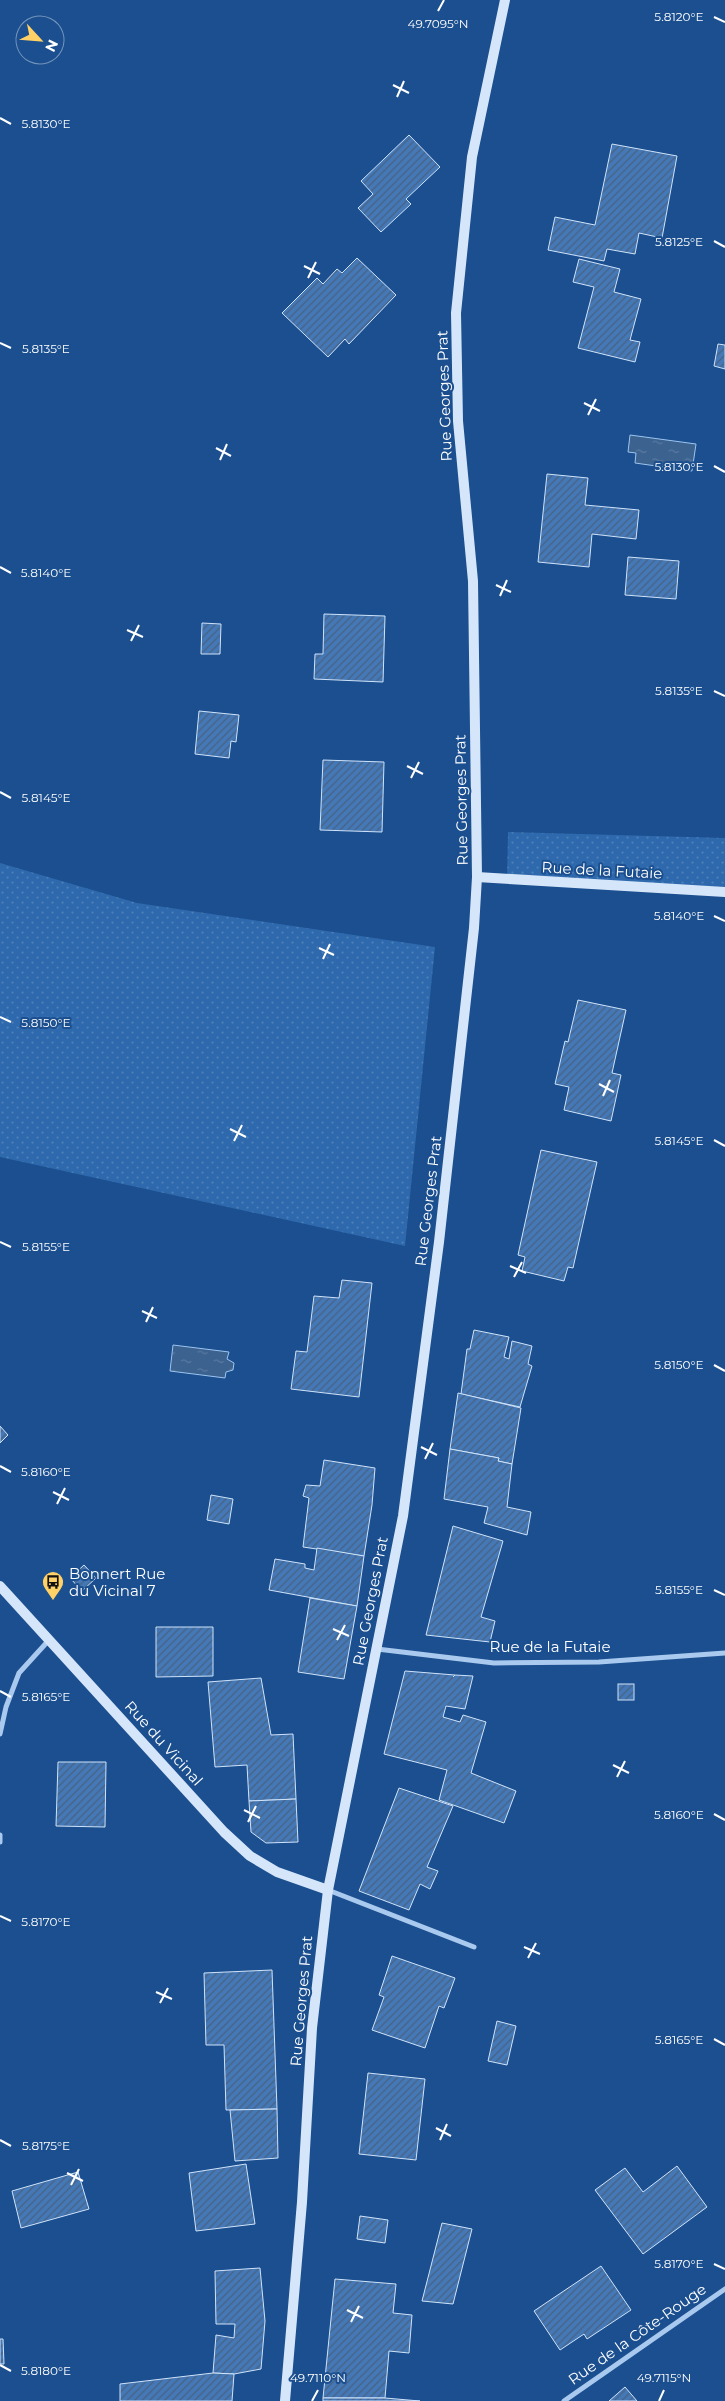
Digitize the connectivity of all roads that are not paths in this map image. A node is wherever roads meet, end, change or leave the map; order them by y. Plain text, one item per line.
1 (505, 0) edge
2 (477, 877) junction
3 (725, 892) edge
4 (0, 1586) edge
5 (50, 1639) junction
6 (376, 1649) junction
7 (725, 1653) edge
8 (0, 1734) edge
9 (0, 1835) edge
10 (0, 1842) edge
11 (328, 1890) junction
12 (474, 1948) dead end
13 (725, 2288) edge
14 (286, 2401) edge
15 (564, 2401) edge

1 - 2 street, Rue Georges Prat
2 - 3 street, Rue de la Futaie
2 - 6 street, Rue Georges Prat
4 - 5 street, Rue du Vicinal
5 - 8 street
5 - 11 street, Rue du Vicinal
6 - 7 street, Rue de la Futaie
6 - 11 street, Rue Georges Prat
9 - 10 street
11 - 12 street
11 - 14 street, Rue Georges Prat
13 - 15 street, Rue de la Côte-Rouge

